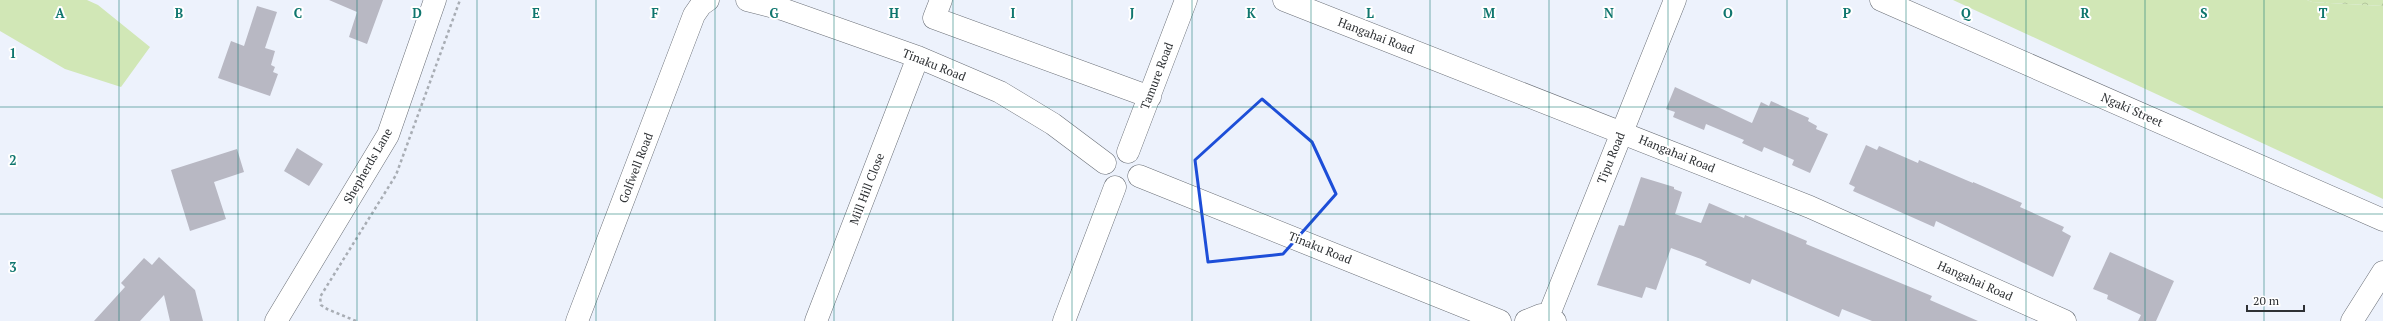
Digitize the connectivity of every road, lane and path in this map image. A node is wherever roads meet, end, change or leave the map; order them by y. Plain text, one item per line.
1 (435, 0) edge
2 (747, 0) edge
3 (1186, 0) edge
4 (1284, 0) edge
5 (1675, 0) edge
6 (1882, 0) edge
7 (701, 8) edge
8 (938, 9) edge
9 (918, 58) junction
10 (1150, 97) junction
11 (1622, 132) junction
12 (1128, 152) junction
13 (1105, 163) junction
14 (1140, 176) junction
15 (1115, 187) junction
16 (2383, 220) edge
17 (2383, 272) edge
18 (1551, 319) edge
19 (280, 320) edge
20 (578, 321) edge
21 (816, 321) edge
22 (1064, 321) edge
23 (1500, 321) edge
24 (1526, 321) edge
25 (2065, 321) edge
26 (2352, 321) edge

1 - 19 street, Shepherds Lane
2 - 9 street, Tinaku Road
3 - 10 street, Tamure Road
4 - 11 street, Hangahai Road
5 - 11 street, Tipu Road
6 - 16 street, Ngaki Street
7 - 20 street, Golfwell Road
8 - 10 street
9 - 13 street, Tinaku Road
9 - 21 street, Mill Hill Close
10 - 12 street, Tamure Road
11 - 18 street, Tipu Road
11 - 25 street, Hangahai Road
12 - 13 street
12 - 14 street
13 - 15 street
14 - 15 street
14 - 23 street, Tinaku Road
15 - 22 street
17 - 26 street
18 - 24 street

